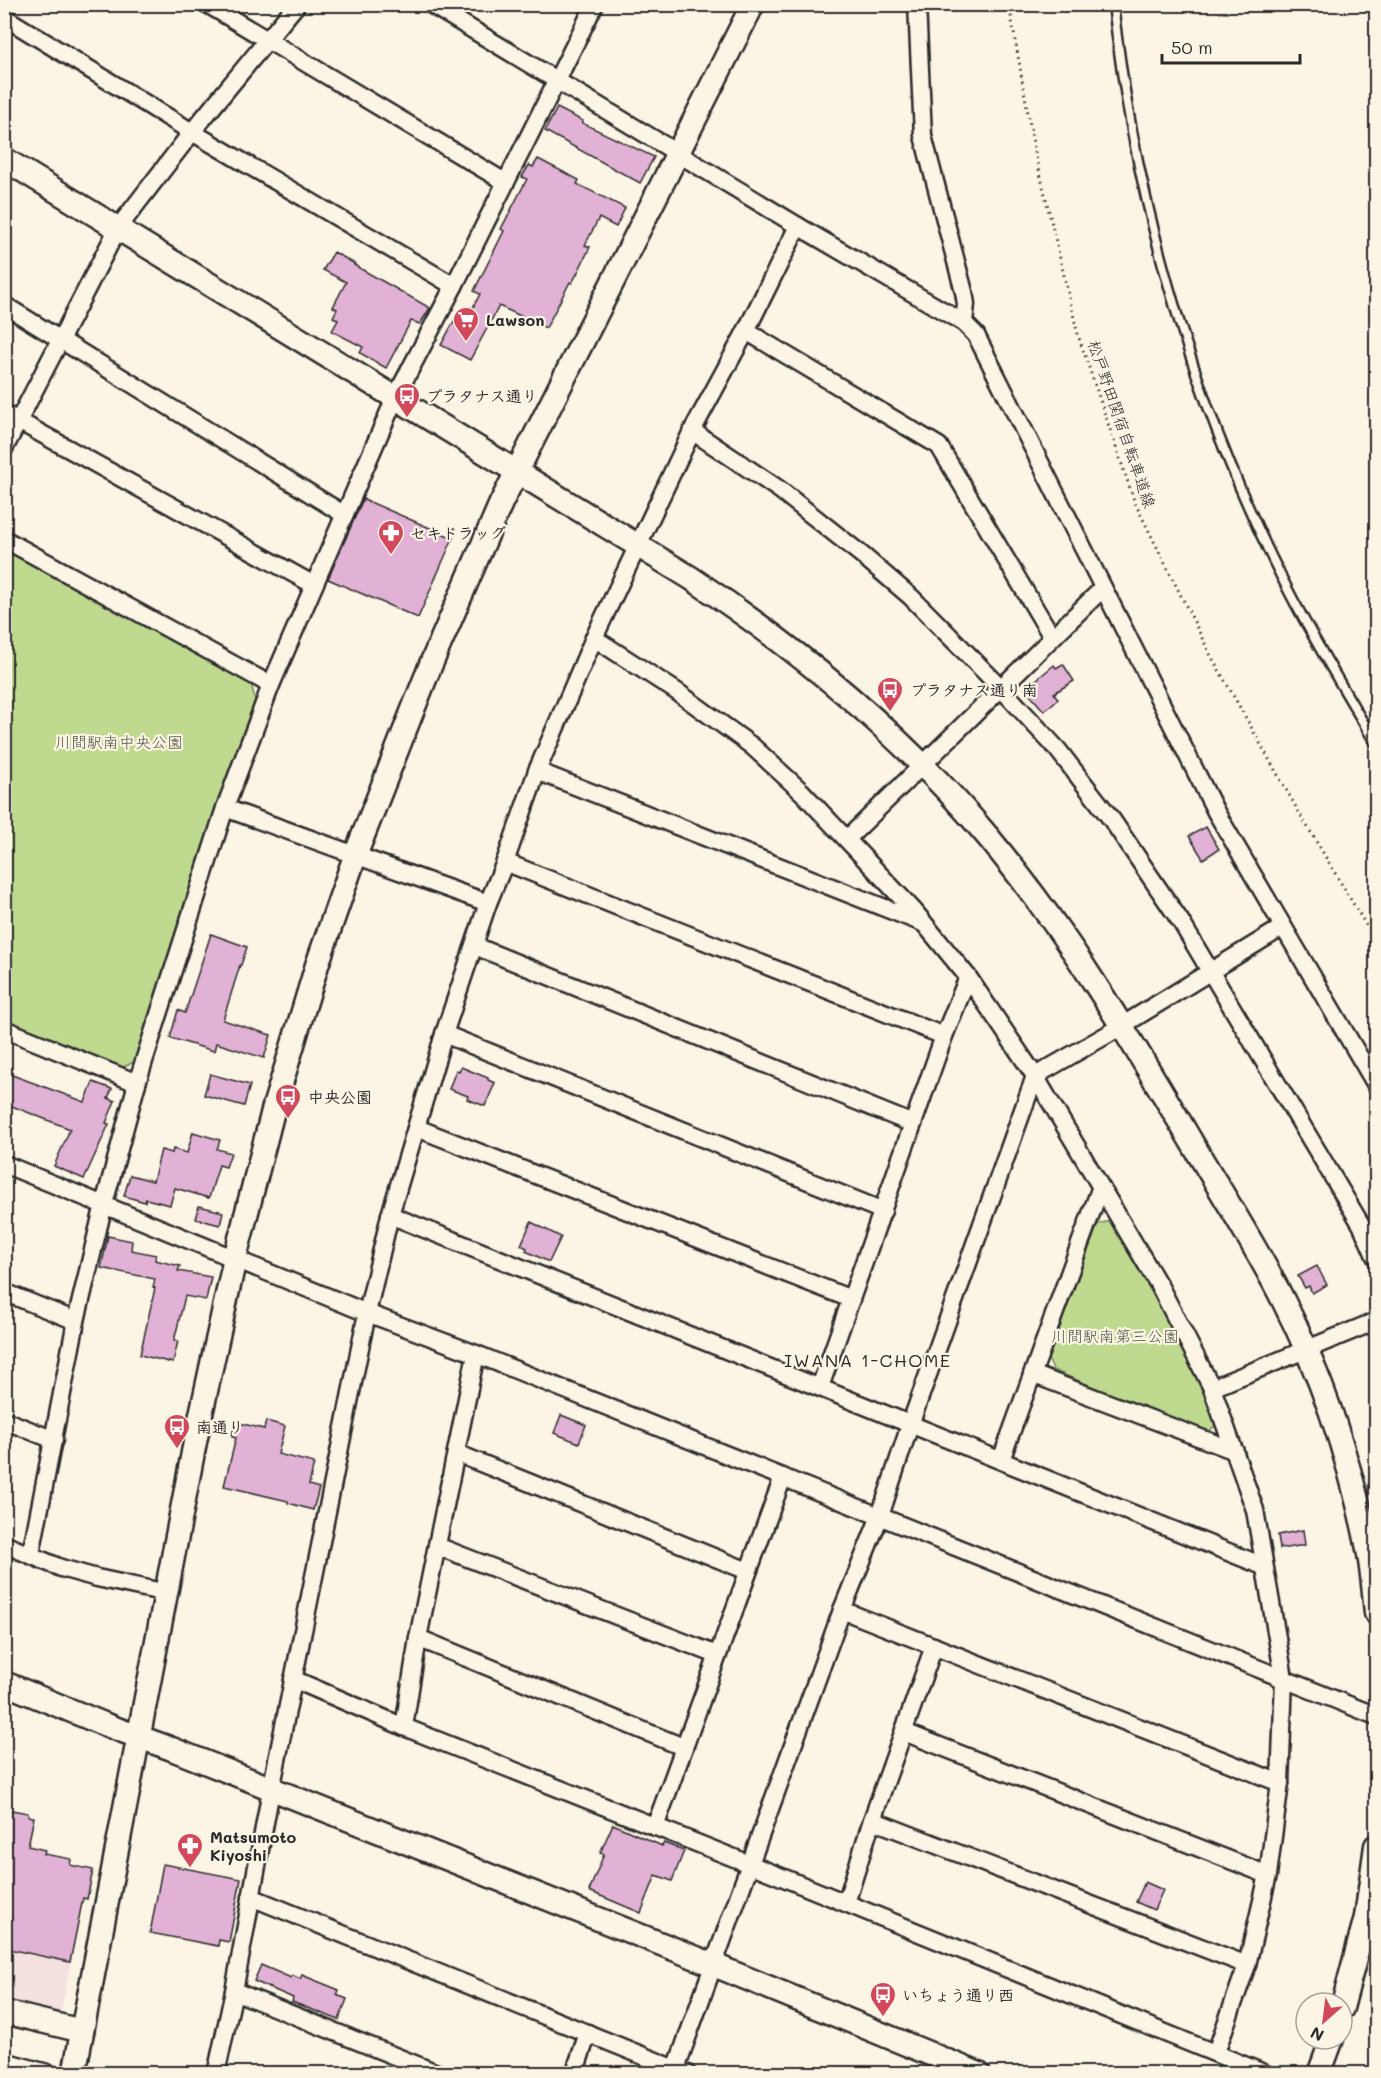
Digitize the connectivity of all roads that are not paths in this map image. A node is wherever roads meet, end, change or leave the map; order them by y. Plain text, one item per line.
1 (207, 4) edge
2 (297, 4) edge
3 (430, 4) edge
4 (595, 4) edge
5 (753, 4) edge
6 (917, 4) edge
7 (1113, 4) edge
8 (4, 17) edge
9 (268, 42) junction
10 (557, 81) junction
11 (192, 132) junction
12 (678, 153) junction
13 (4, 159) edge
14 (505, 182) junction
15 (798, 226) junction
16 (118, 228) junction
17 (454, 286) junction
18 (4, 305) edge
19 (964, 323) junction
20 (746, 331) junction
21 (61, 340) junction
22 (395, 398) junction
23 (11, 417) edge
24 (692, 431) junction
25 (4, 449) edge
26 (516, 470) junction
27 (345, 515) junction
28 (4, 539) edge
29 (637, 545) junction
30 (314, 585) junction
31 (1103, 588) junction
32 (1052, 637) junction
33 (594, 639) junction
34 (271, 685) junction
35 (1001, 688) junction
36 (1377, 744) edge
37 (923, 765) junction
38 (537, 771) junction
39 (225, 808) junction
40 (847, 839) junction
41 (355, 856) junction
42 (505, 862) junction
43 (488, 903) junction
44 (924, 923) junction
45 (1283, 927) junction
46 (475, 946) junction
47 (1209, 971) junction
48 (968, 977) junction
49 (1122, 1024) junction
50 (4, 1029) edge
51 (444, 1035) junction
52 (944, 1036) junction
53 (1035, 1076) junction
54 (137, 1083) junction
55 (1377, 1085) edge
56 (913, 1124) junction
57 (417, 1128) junction
58 (4, 1164) edge
59 (1100, 1189) junction
60 (104, 1204) junction
61 (883, 1211) junction
62 (390, 1215) junction
63 (235, 1258) junction
64 (1377, 1258) edge
65 (4, 1292) edge
66 (851, 1299) junction
67 (367, 1313) junction
68 (76, 1321) junction
69 (1377, 1321) edge
70 (1305, 1348) junction
71 (476, 1354) junction
72 (1032, 1374) junction
73 (820, 1387) junction
74 (1212, 1388) junction
75 (4, 1420) edge
76 (910, 1425) junction
77 (54, 1440) junction
78 (1234, 1451) junction
79 (456, 1453) junction
80 (1001, 1460) junction
81 (783, 1477) junction
82 (880, 1516) junction
83 (4, 1544) edge
84 (437, 1546) junction
85 (31, 1554) junction
86 (1263, 1566) junction
87 (748, 1571) junction
88 (167, 1593) junction
89 (842, 1610) junction
90 (1377, 1613) edge
91 (418, 1638) junction
92 (934, 1646) junction
93 (717, 1656) junction
94 (1284, 1678) junction
95 (293, 1679) junction
96 (4, 1683) edge
97 (1377, 1716) edge
98 (404, 1727) junction
99 (904, 1732) junction
100 (138, 1737) junction
101 (683, 1747) junction
102 (1280, 1783) junction
103 (270, 1790) junction
104 (872, 1820) junction
105 (655, 1827) junction
106 (1377, 1846) edge
107 (751, 1865) junction
108 (1269, 1875) junction
109 (251, 1897) junction
110 (846, 1903) junction
111 (714, 1965) junction
112 (1247, 1965) junction
113 (234, 1990) junction
114 (1346, 1991) edge
115 (4, 2012) edge
116 (82, 2031) junction
117 (588, 2033) junction
118 (1327, 2051) edge
119 (1216, 2052) junction
120 (4, 2061) edge
121 (679, 2072) edge
122 (51, 2073) edge
123 (74, 2073) edge
124 (216, 2073) edge
125 (439, 2073) edge
126 (574, 2073) edge
127 (979, 2073) edge
128 (1266, 2073) edge
129 (1319, 2073) edge

1 - 9 street
2 - 9 street
3 - 10 street
4 - 10 street
5 - 12 street
6 - 19 street
7 - 36 lane
8 - 11 street
9 - 11 street
9 - 14 street
10 - 12 street
10 - 14 street
11 - 16 street
11 - 17 street
12 - 15 street
12 - 26 street
13 - 16 street
14 - 17 street
15 - 19 street
15 - 20 street
16 - 21 street
16 - 22 street
17 - 22 street
18 - 21 street
19 - 31 street
20 - 24 street
20 - 32 street
21 - 23 street
21 - 27 street
22 - 26 street
22 - 27 street
23 - 25 street
23 - 30 street
24 - 29 street
24 - 35 street
26 - 29 street
26 - 41 street
27 - 30 street
28 - 34 street
29 - 33 street
29 - 37 street
30 - 34 street
31 - 32 street
31 - 45 street
32 - 35 street
33 - 38 street
33 - 40 street
34 - 39 street
35 - 37 street
35 - 47 street
37 - 40 street
37 - 49 street
38 - 42 street
38 - 44 street
39 - 41 street
39 - 54 street
40 - 44 street
41 - 43 street
41 - 63 street
42 - 43 street
42 - 52 street
43 - 46 street
44 - 48 street
45 - 47 street
45 - 55 street
46 - 51 street
46 - 56 street
47 - 49 street
47 - 64 street
48 - 52 street
48 - 53 street
49 - 53 street
49 - 70 street
50 - 54 street
51 - 57 street
51 - 61 street
52 - 56 street
53 - 59 street
53 - 76 street
54 - 60 street
56 - 61 street
57 - 62 street
57 - 66 street
58 - 60 street
59 - 72 street
59 - 74 street
60 - 63 street
60 - 68 street
61 - 66 street
62 - 67 street
62 - 73 street
63 - 67 street
63 - 88 street
65 - 68 street
66 - 73 street
67 - 71 street
67 - 95 street
68 - 77 street
69 - 70 street
70 - 74 street
70 - 90 street
71 - 79 street
71 - 81 street
72 - 78 street
72 - 80 street
73 - 76 street
74 - 78 street
75 - 77 street
76 - 80 street
76 - 82 street
77 - 85 street
78 - 86 street
79 - 84 street
79 - 87 street
80 - 86 street
81 - 82 street
81 - 87 street
82 - 89 street
82 - 94 street
83 - 85 street
84 - 91 street
84 - 93 street
85 - 88 street
86 - 94 street
87 - 93 street
88 - 100 street
89 - 92 street
89 - 107 street
91 - 98 street
91 - 101 street
92 - 99 street
92 - 102 street
93 - 101 street
94 - 97 street
94 - 102 street
95 - 98 street
95 - 103 street
96 - 100 street
98 - 105 street
99 - 104 street
99 - 108 street
100 - 103 street
100 - 116 street
101 - 105 street
102 - 108 street
103 - 109 street
103 - 111 street
104 - 110 street
104 - 112 street
105 - 107 street
106 - 114 street
107 - 110 street
107 - 111 street
108 - 112 street
109 - 113 street
109 - 117 street
110 - 119 street
111 - 121 street
111 - 127 street
112 - 119 street
113 - 124 street
113 - 125 street
115 - 116 street
116 - 123 street
117 - 121 street
117 - 126 street
118 - 129 street
119 - 128 street
120 - 122 street

